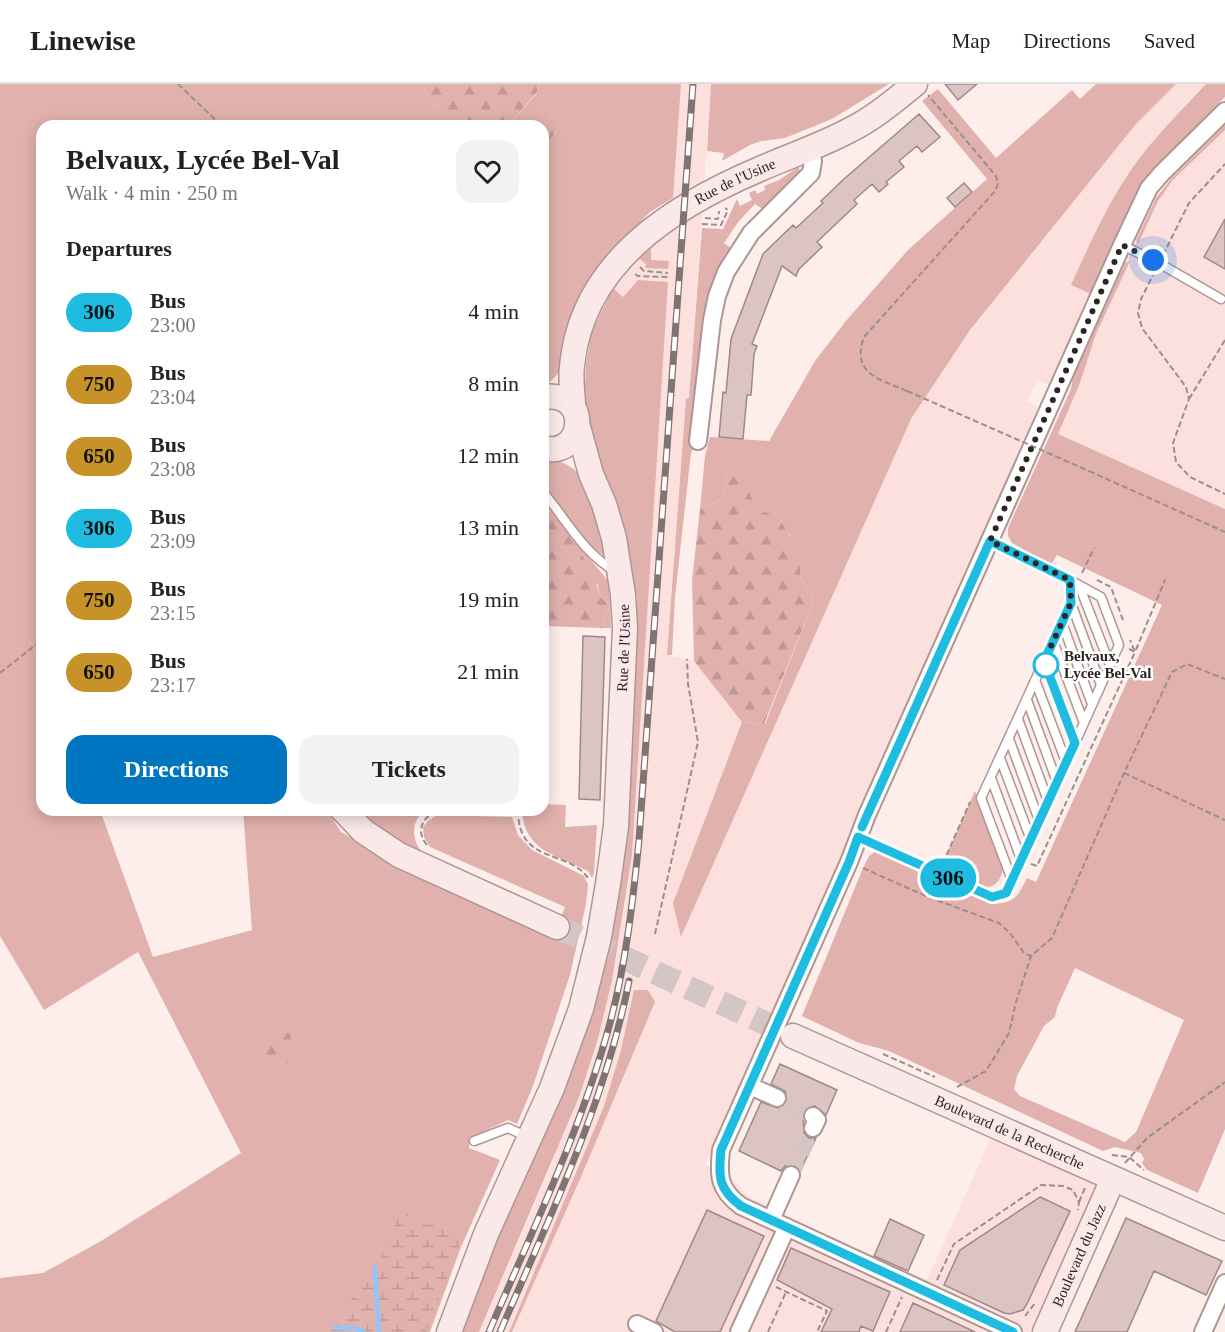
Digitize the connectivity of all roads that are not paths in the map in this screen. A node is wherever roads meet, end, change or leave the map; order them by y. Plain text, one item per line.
1 (920, 87) edge
2 (1225, 111) edge
3 (810, 149) junction
4 (1122, 245) junction
5 (1221, 299) dead end
6 (562, 407) edge
7 (698, 441) dead end
8 (549, 449) edge
9 (549, 450) edge
10 (591, 474) junction
11 (549, 500) edge
12 (990, 541) junction
13 (621, 575) junction
14 (1070, 580) junction
15 (1079, 585) junction
16 (1071, 603) junction
17 (1062, 623) junction
18 (1053, 641) junction
19 (1044, 661) junction
20 (1110, 665) junction
21 (1035, 680) junction
22 (1101, 685) junction
23 (1027, 700) junction
24 (1092, 704) junction
25 (1018, 719) junction
26 (1084, 723) junction
27 (1009, 739) junction
28 (1075, 743) junction
29 (1000, 758) junction
30 (1066, 762) junction
31 (991, 778) junction
32 (1057, 782) junction
33 (1048, 801) junction
34 (349, 816) edge
35 (1039, 820) junction
36 (858, 837) junction
37 (1030, 840) junction
38 (1022, 860) junction
39 (1012, 880) junction
40 (557, 927) tunnel mouth
41 (793, 1036) tunnel mouth
42 (750, 1086) junction
43 (777, 1098) tunnel mouth
44 (531, 1139) junction
45 (474, 1141) dead end
46 (791, 1175) tunnel mouth
47 (1113, 1179) junction
48 (771, 1220) junction
49 (787, 1227) junction
50 (1225, 1228) edge
51 (1225, 1283) edge
52 (637, 1324) dead end
53 (449, 1332) edge
54 (654, 1332) edge
55 (739, 1332) edge
56 (1013, 1332) edge
57 (1045, 1332) edge
58 (1203, 1332) edge

1 - 3 main road, Rue de l'Usine
2 - 4 street
3 - 6 main road, Rue de l'Usine
3 - 7 street
4 - 5 lane
4 - 12 street
6 - 8 main road
6 - 10 main road, Rue de l'Usine
9 - 10 main road
10 - 13 main road, Rue de l'Usine
11 - 13 lane
12 - 14 lane
12 - 36 street
13 - 44 main road, Rue de l'Usine
14 - 15 lane
14 - 16 lane
15 - 20 lane
15 - 20 lane
16 - 17 lane
16 - 22 lane
17 - 18 lane
17 - 24 lane
18 - 19 lane
18 - 26 lane
19 - 21 lane
19 - 28 lane
20 - 22 lane
21 - 23 lane
21 - 30 lane
22 - 24 lane
23 - 25 lane
23 - 32 lane
24 - 26 lane
25 - 27 lane
25 - 33 lane
26 - 28 lane
27 - 29 lane
27 - 35 lane
28 - 30 lane
29 - 31 lane
29 - 37 lane
30 - 32 lane
31 - 38 lane
31 - 39 lane
32 - 33 lane
33 - 35 lane
34 - 40 main road
35 - 37 lane
36 - 39 lane
36 - 42 street
37 - 38 lane
38 - 39 lane
41 - 47 main road, Boulevard de la Recherche
42 - 43 street
42 - 48 street
44 - 45 lane
44 - 53 main road, Rue de l'Usine
46 - 48 street
47 - 50 main road, Boulevard de la Recherche
47 - 57 main road, Boulevard du Jazz
48 - 49 street
49 - 55 street
49 - 56 street
51 - 58 street
52 - 54 street

